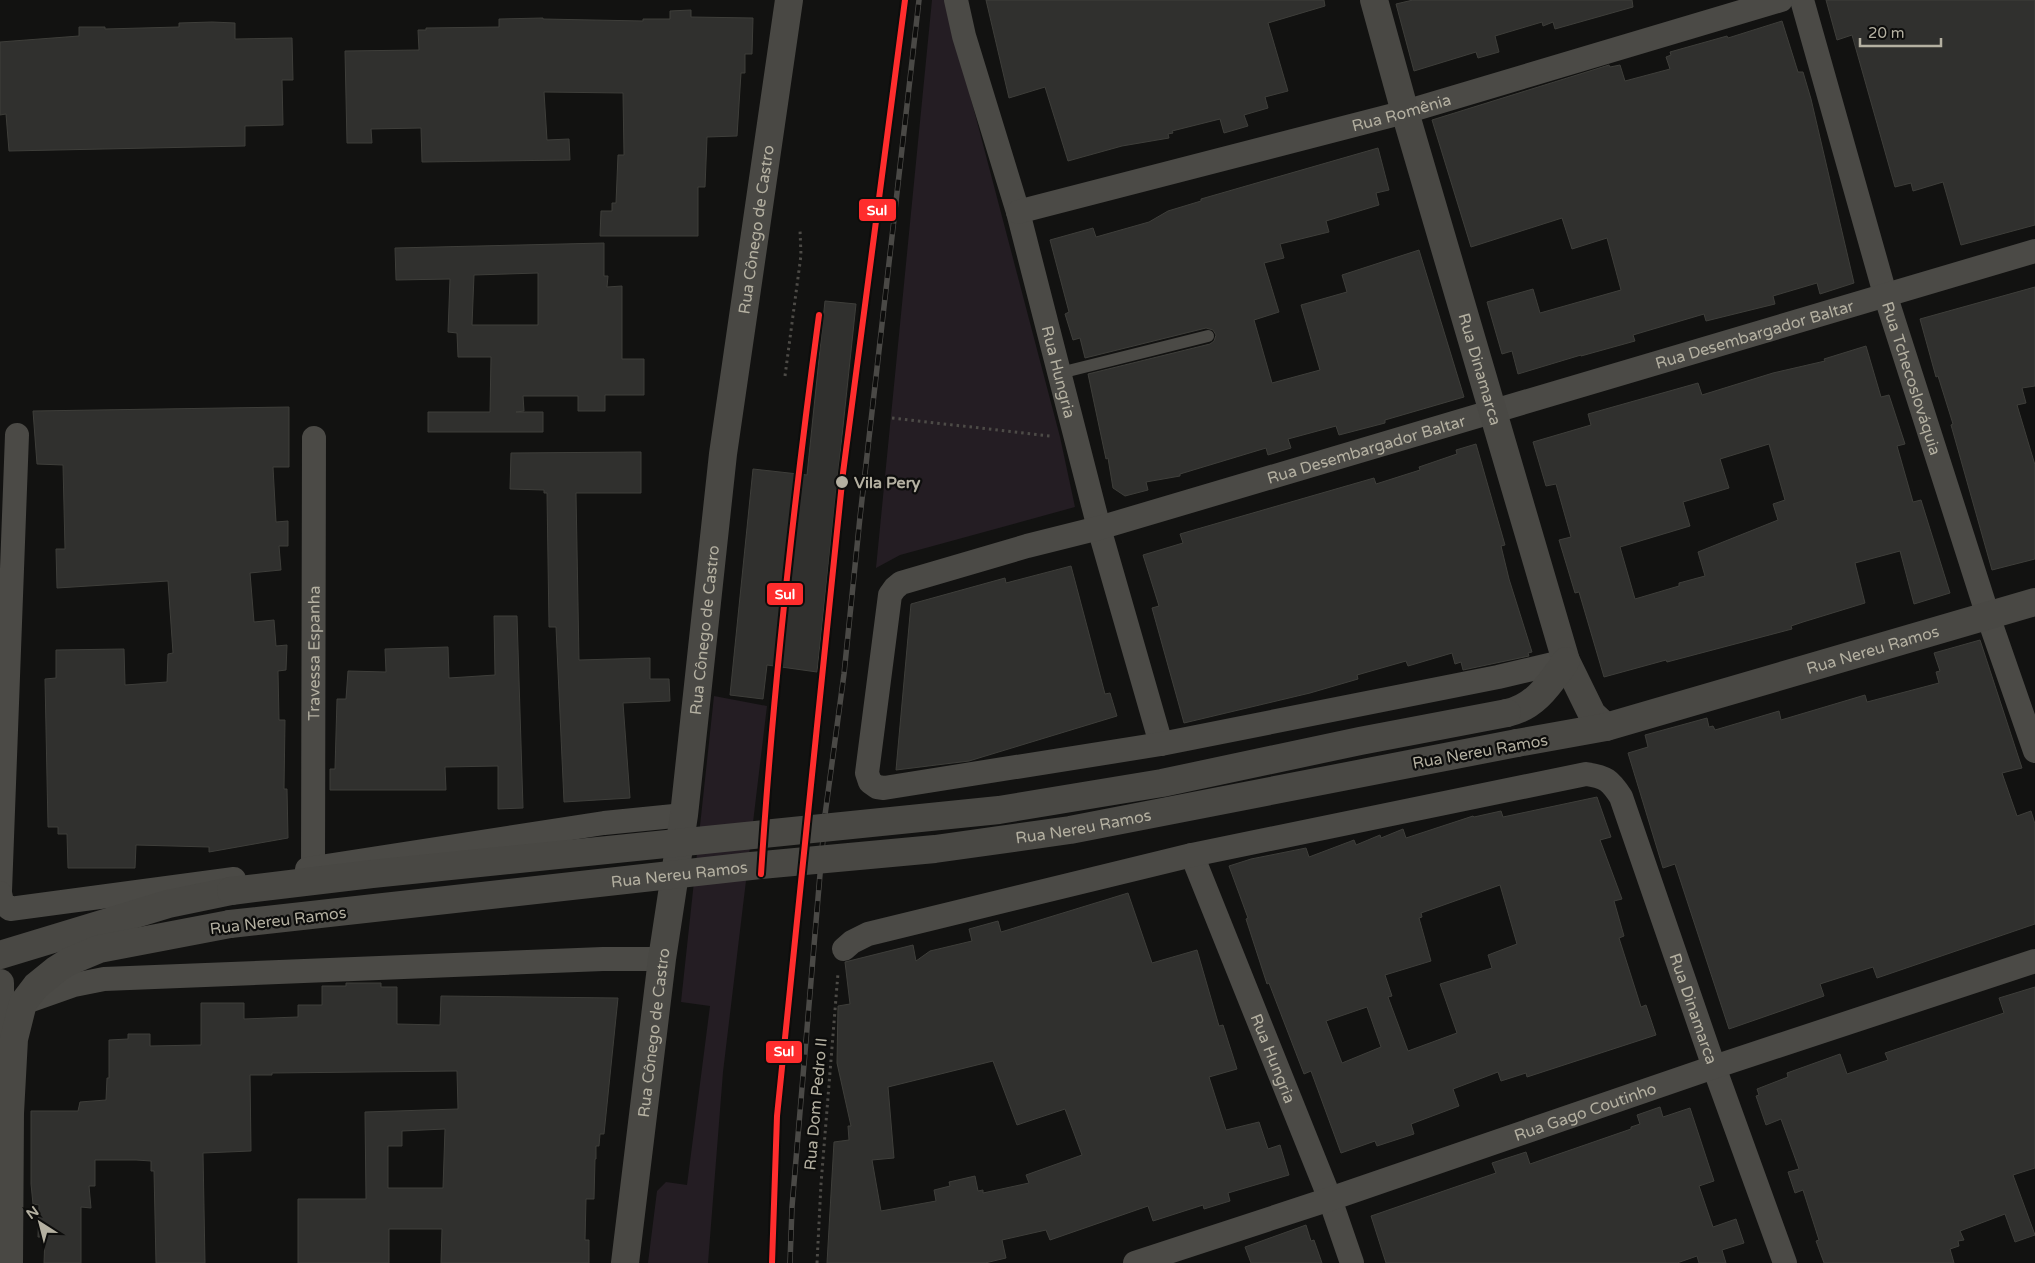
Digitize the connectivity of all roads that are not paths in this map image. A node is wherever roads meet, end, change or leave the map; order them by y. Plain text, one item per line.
1 (789, 0) edge
2 (956, 0) edge
3 (1374, 0) edge
4 (1782, 0) edge
5 (1802, 0) edge
6 (1405, 112) junction
7 (1018, 212) junction
8 (2035, 251) edge
9 (1885, 294) junction
10 (1208, 336) dead end
11 (1060, 373) junction
12 (1493, 411) junction
13 (17, 435) dead end
14 (314, 438) dead end
15 (1099, 528) junction
16 (6, 576) edge
17 (2035, 602) edge
18 (1988, 616) junction
19 (1566, 661) junction
20 (1606, 727) junction
21 (1161, 744) junction
22 (2035, 751) edge
23 (684, 815) junction
24 (1192, 855) junction
25 (313, 868) junction
26 (3, 898) edge
27 (844, 950) road end
28 (0, 955) edge
29 (662, 959) junction
30 (2035, 961) edge
31 (0, 984) edge
32 (23, 1003) junction
33 (0, 1031) edge
34 (0, 1060) edge
35 (1714, 1067) junction
36 (10, 1113) junction
37 (1330, 1199) junction
38 (9, 1263) edge
39 (626, 1263) edge
40 (1135, 1263) edge
41 (1352, 1263) edge
42 (1785, 1263) edge

1 - 23 street, Rua Cônego de Castro
2 - 7 street, Rua Hungria
3 - 6 street, Rua Dinamarca
4 - 6 street, Rua Romênia
5 - 9 street, Rua Tchecoslováquia
6 - 7 street, Rua Romênia
6 - 12 street, Rua Dinamarca
7 - 11 street, Rua Hungria
8 - 9 street, Rua Desembargador Baltar
9 - 12 street, Rua Desembargador Baltar
9 - 18 street, Rua Tchecoslováquia
10 - 11 lane
11 - 15 street, Rua Hungria
12 - 15 street, Rua Desembargador Baltar
12 - 19 street, Rua Dinamarca
13 - 16 street
14 - 25 street, Travessa Espanha
15 - 21 street, Rua Hungria
15 - 21 street, Rua Desembargador Baltar
16 - 26 street
17 - 18 street, Rua Nereu Ramos
18 - 20 street, Rua Nereu Ramos
18 - 22 street, Rua Tchecoslováquia
19 - 20 street, Rua Dinamarca
19 - 21 street
19 - 28 street, Rua Nereu Ramos, bridge
20 - 32 street, Rua Nereu Ramos, bridge
23 - 25 street
23 - 29 street, Rua Cônego de Castro
24 - 27 street
24 - 35 street, Rua Dinamarca
24 - 37 street, Rua Hungria
25 - 26 street
29 - 32 street
29 - 39 street, Rua Cônego de Castro
30 - 35 street, Rua Gago Coutinho
31 - 33 street
32 - 36 street
34 - 36 street
35 - 37 street, Rua Gago Coutinho
35 - 42 street, Rua Dinamarca
36 - 38 street
37 - 40 street, Rua Gago Coutinho
37 - 41 street, Rua Hungria

